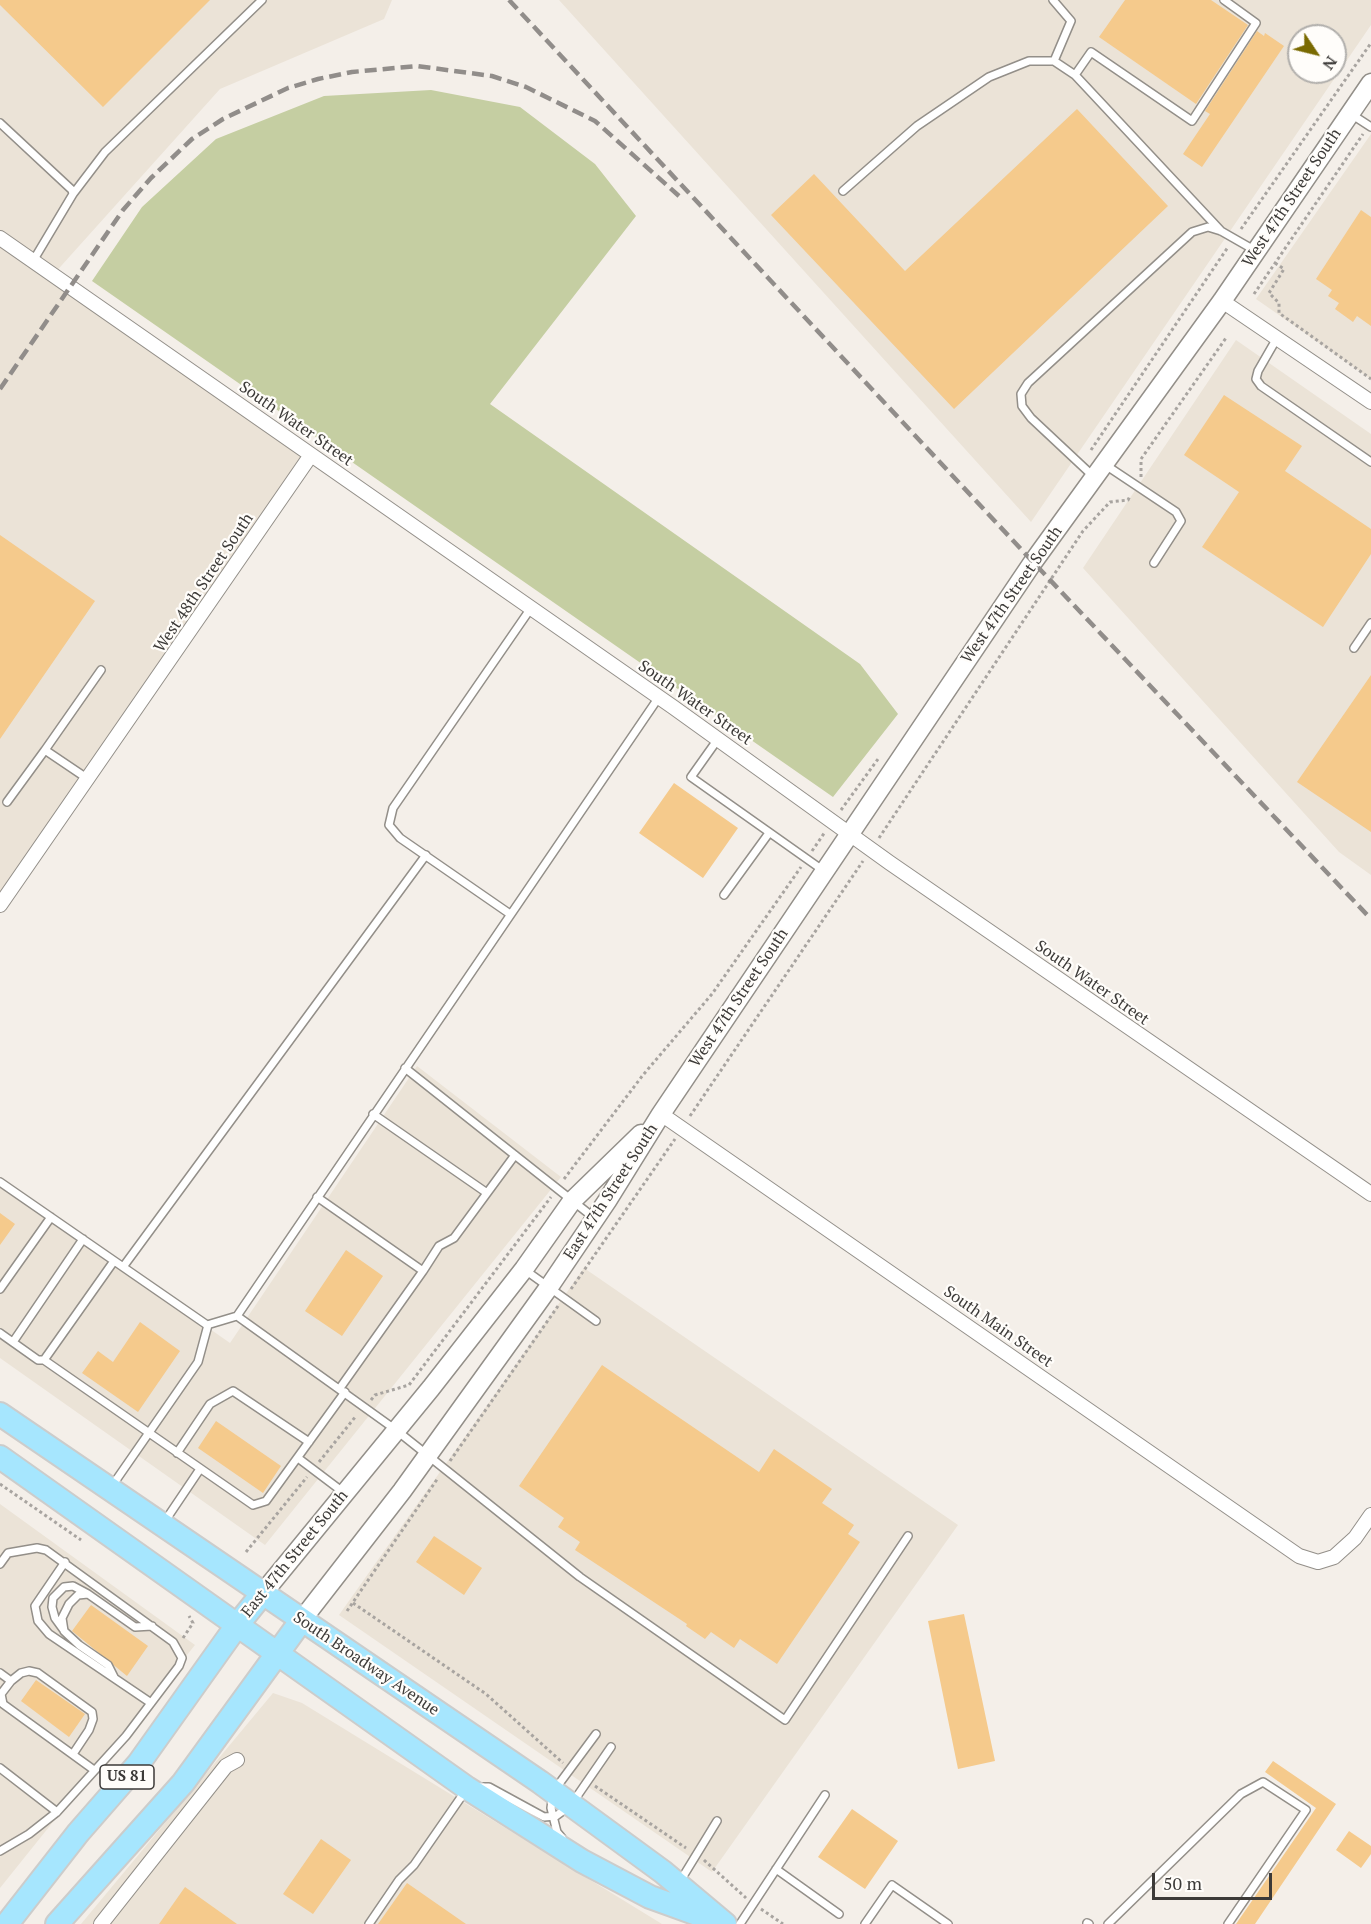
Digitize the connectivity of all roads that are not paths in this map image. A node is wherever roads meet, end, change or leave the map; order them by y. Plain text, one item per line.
1 (262, 0) edge
2 (1053, 0) edge
3 (1224, 0) edge
4 (1054, 62) junction
5 (1075, 75) junction
6 (1371, 83) edge
7 (1350, 113) junction
8 (0, 123) edge
9 (1370, 127) edge
10 (843, 191) dead end
11 (73, 194) junction
12 (1221, 231) junction
13 (0, 238) edge
14 (1256, 251) junction
15 (33, 261) junction
16 (1222, 301) junction
17 (1277, 338) junction
18 (1371, 402) edge
19 (311, 455) junction
20 (1371, 462) edge
21 (1099, 470) junction
22 (1154, 563) dead end
23 (531, 608) junction
24 (1371, 623) edge
25 (1354, 648) dead end
26 (101, 670) dead end
27 (659, 698) junction
28 (718, 739) junction
29 (45, 750) junction
30 (88, 779) junction
31 (7, 802) dead end
32 (850, 832) junction
33 (769, 833) junction
34 (426, 855) junction
35 (824, 871) junction
36 (724, 894) dead end
37 (0, 905) edge
38 (510, 914) junction
39 (405, 1068) junction
40 (373, 1114) junction
41 (661, 1114) junction
42 (515, 1155) junction
43 (0, 1182) edge
44 (487, 1193) junction
45 (1371, 1194) edge
46 (317, 1197) junction
47 (572, 1201) junction
48 (51, 1217) junction
49 (595, 1219) junction
50 (83, 1239) junction
51 (114, 1261) junction
52 (123, 1267) junction
53 (524, 1269) junction
54 (423, 1271) junction
55 (549, 1287) junction
56 (0, 1289) edge
57 (237, 1316) junction
58 (596, 1321) dead end
59 (208, 1325) junction
60 (0, 1333) edge
61 (13, 1342) junction
62 (44, 1360) junction
63 (343, 1390) junction
64 (0, 1414) edge
65 (396, 1430) junction
66 (148, 1434) junction
67 (309, 1442) junction
68 (177, 1453) junction
69 (426, 1456) junction
70 (0, 1457) edge
71 (298, 1458) junction
72 (200, 1469) junction
73 (111, 1488) junction
74 (345, 1493) junction
75 (1371, 1515) edge
76 (163, 1523) junction
77 (908, 1536) dead end
78 (65, 1562) junction
79 (0, 1564) edge
80 (264, 1593) junction
81 (88, 1594) junction
82 (301, 1621) junction
83 (238, 1624) junction
84 (152, 1626) junction
85 (64, 1630) junction
86 (279, 1652) junction
87 (0, 1673) edge
88 (116, 1679) junction
89 (11, 1681) junction
90 (152, 1703) junction
91 (596, 1734) dead end
92 (611, 1747) dead end
93 (73, 1754) junction
94 (237, 1760) dead end
95 (0, 1768) edge
96 (94, 1770) junction
97 (467, 1788) junction
98 (825, 1795) dead end
99 (105, 1802) junction
100 (559, 1804) junction
101 (57, 1812) junction
102 (717, 1821) dead end
103 (0, 1851) edge
104 (582, 1861) junction
105 (776, 1869) junction
106 (678, 1884) junction
107 (839, 1914) dead end
108 (938, 1917) junction
109 (7, 1924) edge
110 (24, 1924) edge
111 (57, 1924) edge
112 (101, 1924) edge
113 (369, 1924) edge
114 (724, 1924) edge
115 (740, 1924) edge
116 (865, 1924) edge
117 (933, 1924) edge
118 (948, 1924) edge
119 (1108, 1924) edge
120 (1228, 1924) edge

1 - 11 lane
2 - 4 lane
3 - 5 lane
4 - 5 lane
4 - 10 lane
5 - 12 lane
6 - 7 street, West 47th Street South
7 - 9 lane
7 - 14 street, West 47th Street South
8 - 11 lane
11 - 15 lane
12 - 14 lane
12 - 21 lane
13 - 15 street, South Water Street
14 - 16 street, West 47th Street South
15 - 19 street, South Water Street
16 - 17 street
16 - 21 street, West 47th Street South
17 - 18 street
17 - 20 lane
19 - 23 street, South Water Street
19 - 30 street, West 48th Street South
21 - 22 lane
21 - 32 street, West 47th Street South
23 - 27 street, South Water Street
23 - 34 lane
24 - 25 lane
26 - 29 lane
27 - 28 street, South Water Street
27 - 38 lane
28 - 32 street, South Water Street
28 - 33 lane
29 - 30 lane
29 - 31 lane
30 - 37 street, West 48th Street South
32 - 35 street, West 47th Street South
32 - 45 street, South Water Street
33 - 35 lane
33 - 36 lane
34 - 38 lane
34 - 52 lane
35 - 41 street, West 47th Street South
38 - 39 lane
39 - 40 lane
39 - 42 lane
40 - 44 lane
40 - 46 lane
41 - 47 street, East 47th Street South
41 - 49 street, East 47th Street South
41 - 75 street, South Main Street
42 - 44 lane
42 - 47 lane
43 - 48 lane
44 - 54 lane
46 - 54 lane
46 - 57 lane
47 - 49 lane
47 - 53 street, East 47th Street South
48 - 50 lane
48 - 56 lane
49 - 55 street, East 47th Street South
50 - 51 lane
50 - 61 lane
51 - 52 lane
51 - 62 lane
52 - 59 lane
53 - 55 lane
53 - 65 street, East 47th Street South
54 - 63 lane
55 - 58 lane
55 - 69 street, East 47th Street South
57 - 59 lane
57 - 63 lane
59 - 66 lane
60 - 61 lane
61 - 62 lane
62 - 66 lane
63 - 65 lane
63 - 67 lane
64 - 73 main road, South Broadway Avenue
65 - 69 lane
65 - 74 street, East 47th Street South
66 - 68 lane
66 - 73 lane
67 - 68 lane
67 - 71 lane
68 - 72 lane
69 - 77 lane
69 - 82 street, East 47th Street South
70 - 83 main road, South Broadway Avenue
71 - 72 lane
71 - 74 lane
72 - 76 lane
73 - 76 main road, South Broadway Avenue
74 - 80 street, East 47th Street South
76 - 80 main road, South Broadway Avenue
78 - 79 lane
78 - 84 lane
78 - 88 lane
80 - 82 main road, South Broadway Avenue
80 - 83 main road, East 47th Street South / US 81
81 - 84 lane
81 - 85 lane
81 - 85 lane
82 - 86 main road, East 47th Street South
82 - 100 main road, South Broadway Avenue
83 - 86 main road, South Broadway Avenue
83 - 99 main road, East 47th Street South / US 81
84 - 90 lane
85 - 88 lane
86 - 97 main road, South Broadway Avenue
86 - 111 main road, East 47th Street South
87 - 89 lane
88 - 90 lane
89 - 93 lane
89 - 93 lane
90 - 96 lane
91 - 100 lane
92 - 100 lane
93 - 96 lane
94 - 112 street
95 - 101 lane
96 - 101 lane
97 - 100 lane
97 - 104 main road, South Broadway Avenue
97 - 113 lane
98 - 105 lane
99 - 109 main road, East 47th Street South / US 81
99 - 110 main road
100 - 104 lane
100 - 106 main road, South Broadway Avenue
101 - 103 lane
102 - 106 lane
104 - 114 main road, South Broadway Avenue
105 - 107 lane
105 - 115 lane
106 - 114 main road, South Broadway Avenue
108 - 116 lane
108 - 117 lane
108 - 118 lane
119 - 120 lane

